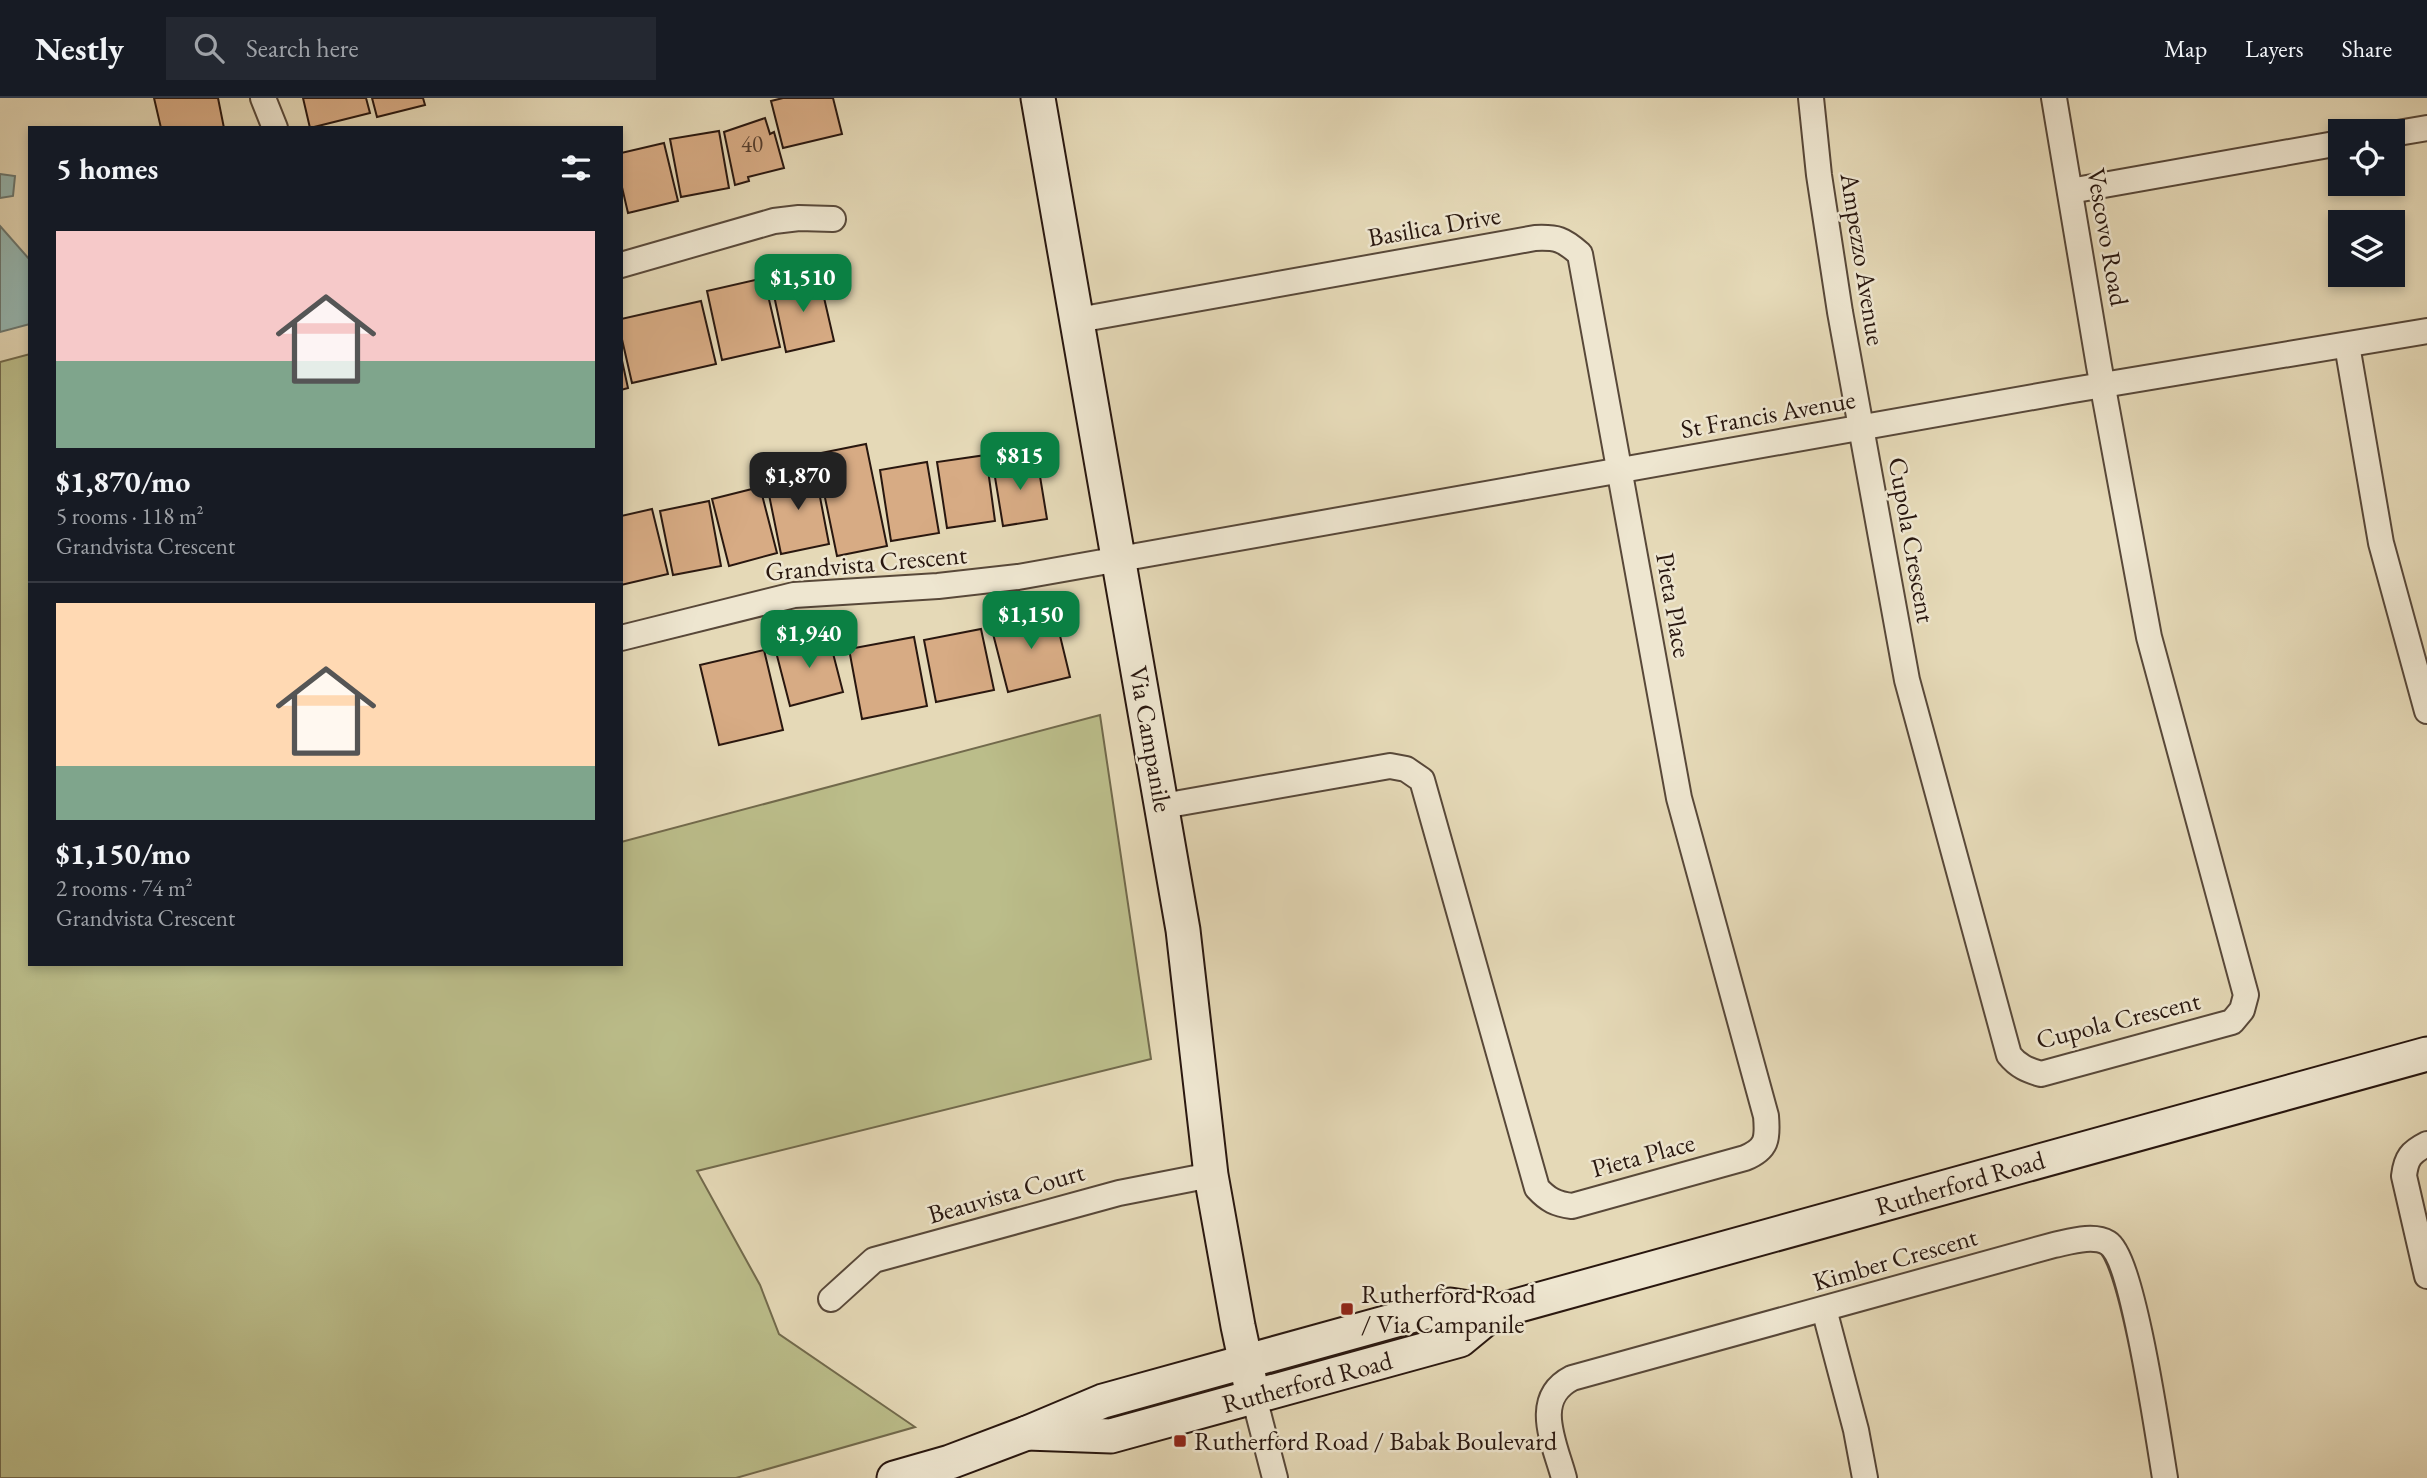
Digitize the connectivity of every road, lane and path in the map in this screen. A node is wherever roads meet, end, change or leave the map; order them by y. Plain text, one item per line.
1 (263, 98) edge
2 (1038, 98) edge
3 (1811, 98) edge
4 (2054, 98) edge
5 (274, 126) edge
6 (2427, 128) edge
7 (2405, 132) edge
8 (2328, 146) edge
9 (2070, 191) junction
10 (833, 219) dead end
11 (623, 264) edge
12 (1078, 320) junction
13 (2427, 331) edge
14 (2347, 345) junction
15 (2103, 385) junction
16 (1862, 428) junction
17 (1620, 470) junction
18 (1119, 558) junction
19 (623, 638) edge
20 (2427, 711) edge
21 (1163, 806) junction
22 (2427, 1054) edge
23 (2427, 1144) edge
24 (1211, 1175) junction
25 (2427, 1276) edge
26 (831, 1299) dead end
27 (1825, 1309) junction
28 (1250, 1380) junction
29 (894, 1478) edge
30 (1275, 1478) edge
31 (1564, 1478) edge
32 (1864, 1478) edge
33 (2165, 1478) edge

1 - 5 street
2 - 12 main road, Via Campanile
3 - 16 street, Ampezzo Avenue
4 - 9 street, Vescovo Road
6 - 7 street
8 - 9 street
9 - 15 street, Vescovo Road
10 - 11 street
12 - 17 street, Basilica Drive
12 - 18 main road, Via Campanile
13 - 14 street, St Francis Avenue
14 - 15 street, St Francis Avenue
14 - 20 street
15 - 16 street, St Francis Avenue
15 - 16 street, Cupola Crescent
16 - 17 street, St Francis Avenue
17 - 18 street, St Francis Avenue
17 - 21 street, Pieta Place
18 - 19 street, Grandvista Crescent
18 - 21 main road, Via Campanile
21 - 24 main road, Via Campanile
22 - 28 main road, Rutherford Road
23 - 25 street
24 - 26 street, Beauvista Court
24 - 28 main road, Via Campanile
27 - 31 street, Kimber Crescent
27 - 32 street
27 - 33 street, Kimber Crescent
28 - 29 main road, Rutherford Road
28 - 30 street

